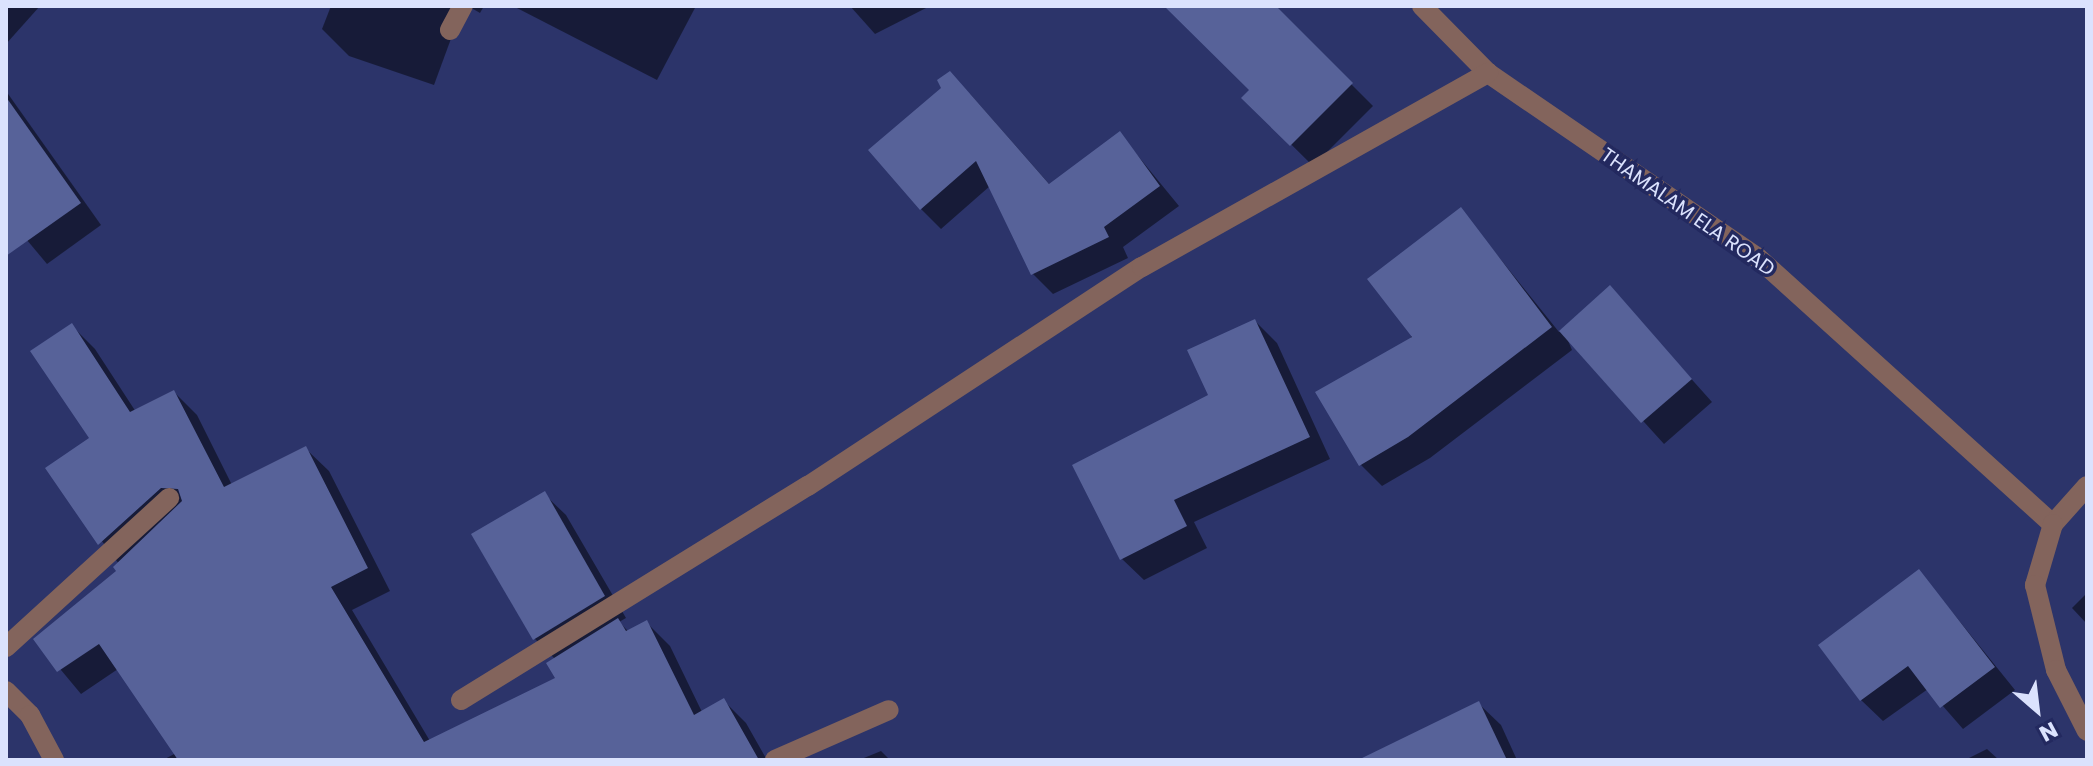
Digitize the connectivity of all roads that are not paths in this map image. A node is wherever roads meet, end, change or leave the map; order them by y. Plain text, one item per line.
1 (463, 6) edge
2 (1422, 6) edge
3 (450, 30) dead end
4 (1488, 73) junction
5 (2087, 486) edge
6 (169, 498) dead end
7 (2053, 524) junction
8 (6, 647) edge
9 (6, 691) edge
10 (461, 700) dead end
11 (889, 710) dead end
12 (2087, 731) edge
13 (54, 760) edge
14 (775, 760) edge

1 - 3 street
2 - 4 street, THAMALAM ELA ROAD
4 - 7 street, THAMALAM ELA ROAD
4 - 10 street
5 - 7 street
6 - 8 street
7 - 12 street
9 - 13 street
11 - 14 street

